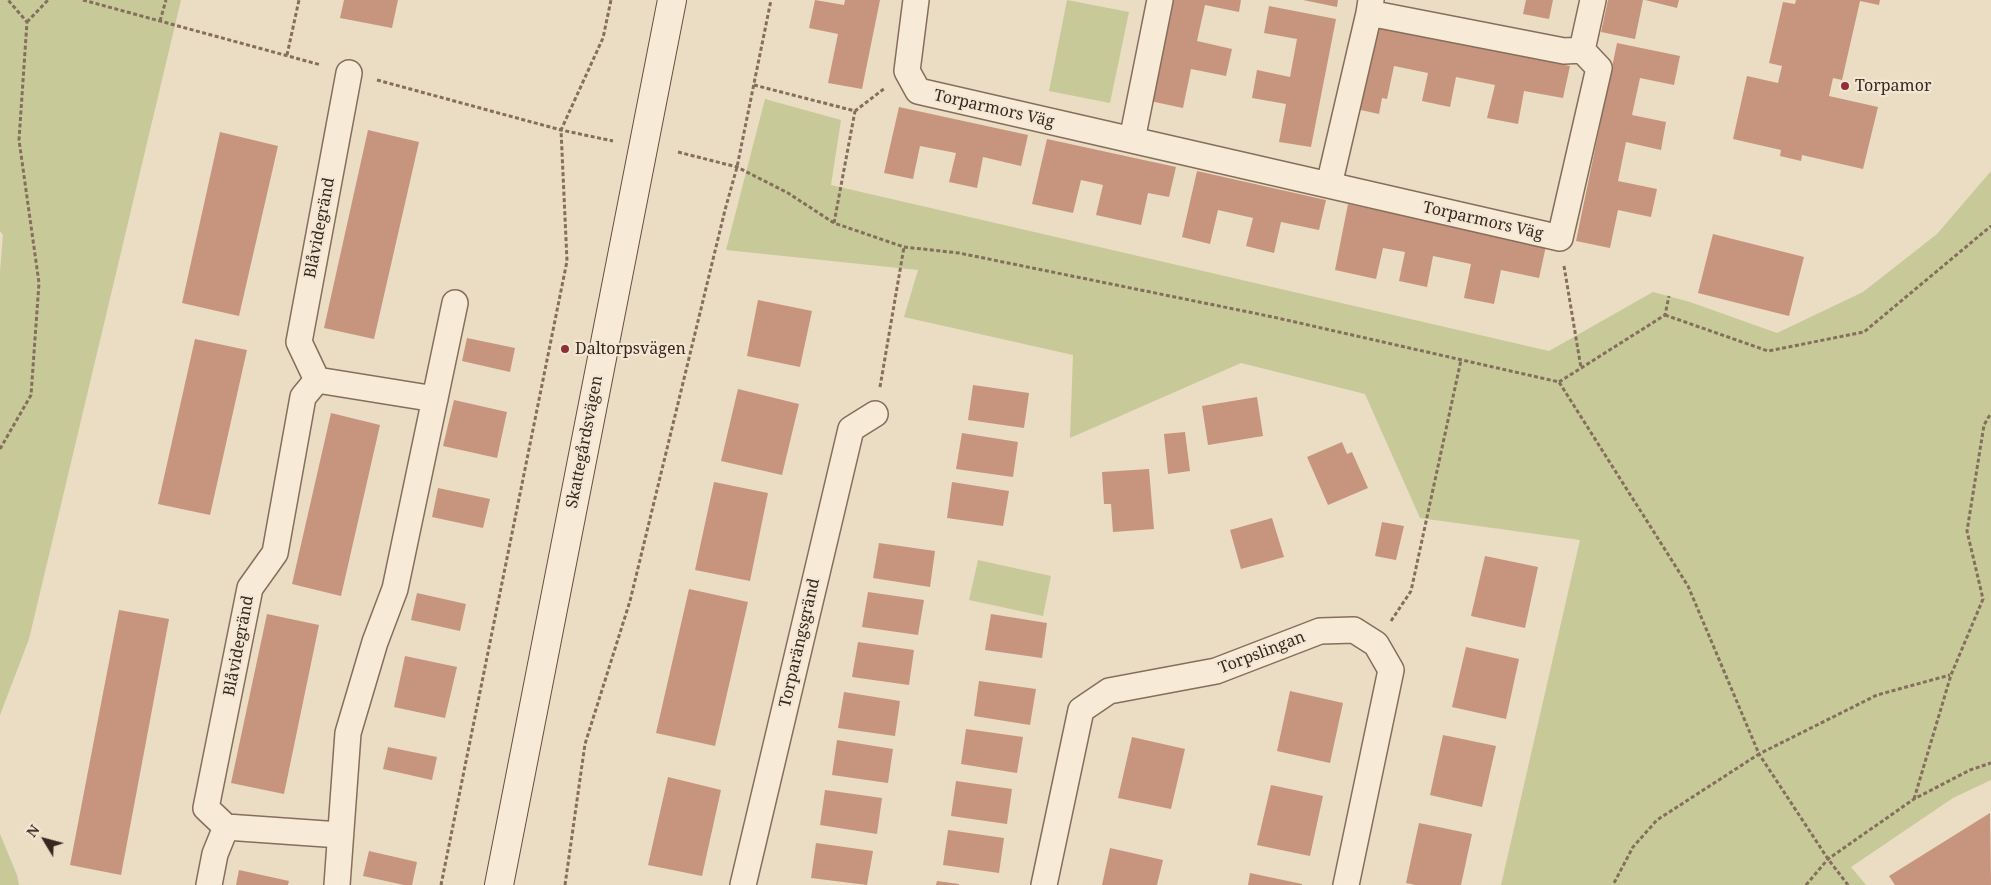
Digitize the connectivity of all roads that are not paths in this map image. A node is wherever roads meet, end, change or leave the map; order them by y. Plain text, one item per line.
1 (672, 0) edge
2 (916, 0) edge
3 (1160, 0) edge
4 (1593, 0) edge
5 (1370, 6) edge
6 (1582, 50) junction
7 (350, 73) dead end
8 (1132, 140) junction
9 (1329, 185) junction
10 (455, 303) dead end
11 (317, 380) junction
12 (435, 399) junction
13 (875, 414) road end
14 (226, 827) junction
15 (340, 835) junction
16 (209, 885) edge
17 (337, 885) edge
18 (499, 885) edge
19 (743, 885) edge
20 (1044, 885) edge
21 (1346, 885) edge

1 - 18 street, Skattegårdsvägen
2 - 8 street, Torparmors Väg
3 - 8 street
4 - 6 street
5 - 6 street
5 - 9 street
6 - 9 street, Torparmors Väg
7 - 11 street, Blåvidegränd
8 - 9 street, Torparmors Väg
10 - 12 street
11 - 12 street
11 - 14 street, Blåvidegränd
12 - 15 street
13 - 19 street, Torparängsgränd
14 - 15 street
14 - 16 street
15 - 17 street
20 - 21 street, Torpslingan

